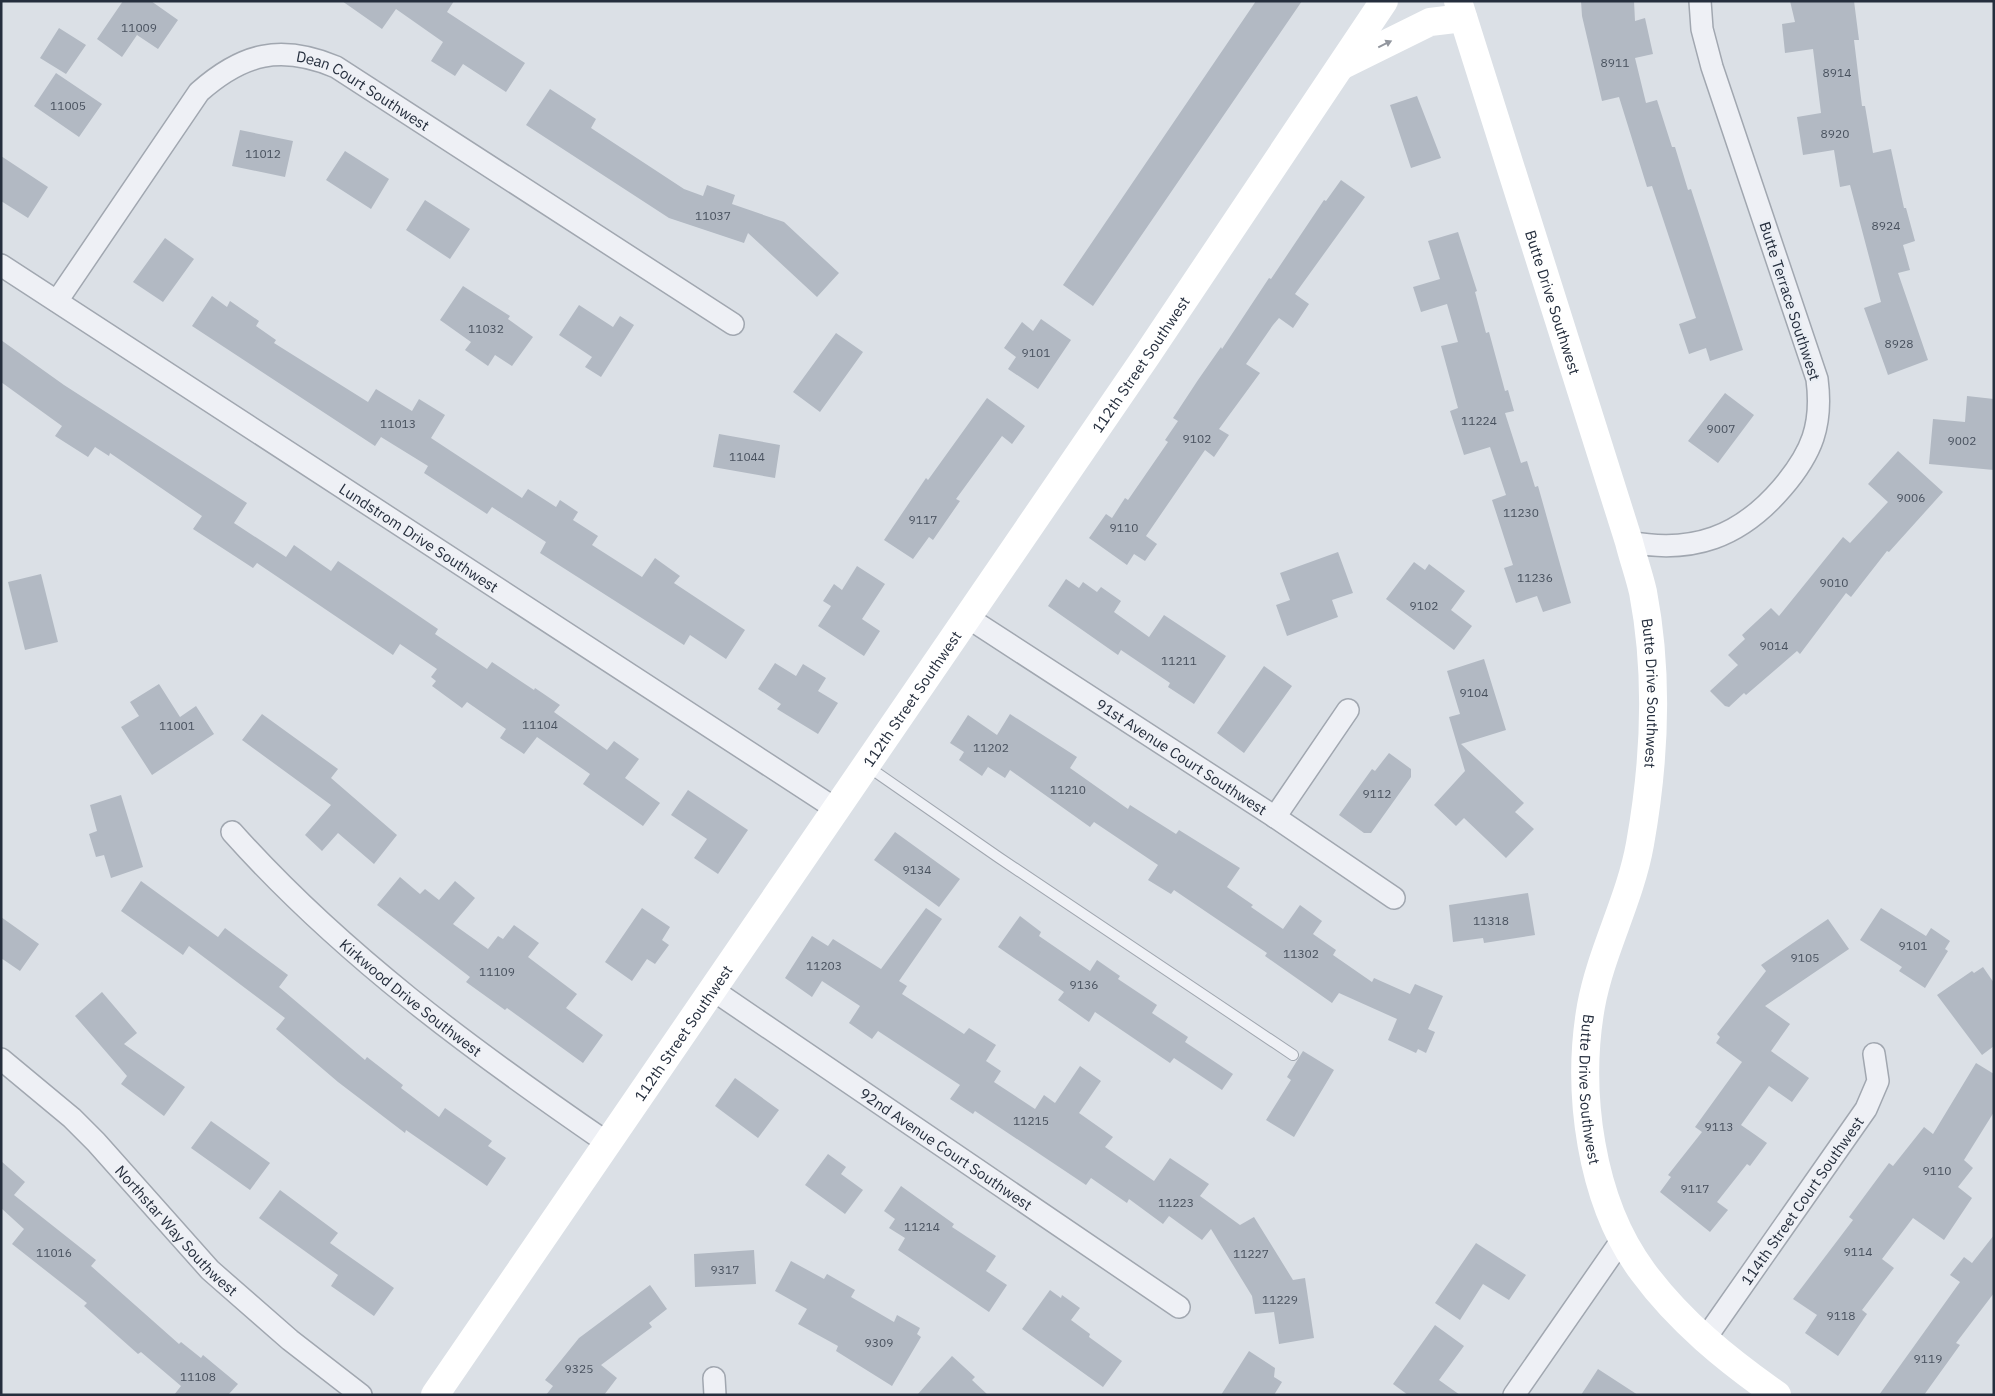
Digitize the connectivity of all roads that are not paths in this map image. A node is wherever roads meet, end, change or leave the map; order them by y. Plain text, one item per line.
1 (1384, 1) edge
2 (1700, 1) edge
3 (1460, 10) edge
4 (1341, 65) junction
5 (1, 265) edge
6 (56, 301) junction
7 (733, 324) dead end
8 (1628, 542) junction
9 (968, 617) junction
10 (1348, 710) dead end
11 (866, 765) junction
12 (836, 809) junction
13 (1275, 817) junction
14 (232, 832) dead end
15 (1394, 898) dead end
16 (713, 990) junction
17 (1874, 1054) dead end
18 (1294, 1055) dead end
19 (1, 1059) edge
20 (606, 1142) junction
21 (1623, 1238) junction
22 (1179, 1307) dead end
23 (1705, 1340) junction
24 (360, 1395) edge
25 (435, 1395) edge
26 (1514, 1395) edge
27 (1777, 1395) edge

1 - 4 street, 112th Street Southwest
2 - 8 street, Butte Terrace Southwest
4 -> 3 street
3 - 8 street, Butte Drive Southwest
4 - 9 street, 112th Street Southwest
5 - 6 street, Lundstrom Drive Southwest
6 - 7 street, Dean Court Southwest
6 - 12 street, Lundstrom Drive Southwest
8 - 21 street, Butte Drive Southwest
9 - 11 street, 112th Street Southwest
9 - 13 street, 91st Avenue Court Southwest
10 - 13 street
11 - 12 street, 112th Street Southwest
11 - 18 lane
12 - 16 street, 112th Street Southwest
13 - 15 street, 91st Avenue Court Southwest
14 - 20 street, Kirkwood Drive Southwest
16 - 20 street, 112th Street Southwest
16 - 22 street, 92nd Avenue Court Southwest
17 - 23 street, 114th Street Court Southwest
19 - 24 street, Northstar Way Southwest
20 - 25 street, 112th Street Southwest
21 - 23 street, Butte Drive Southwest
21 - 26 street
23 - 27 street, Butte Drive Southwest

